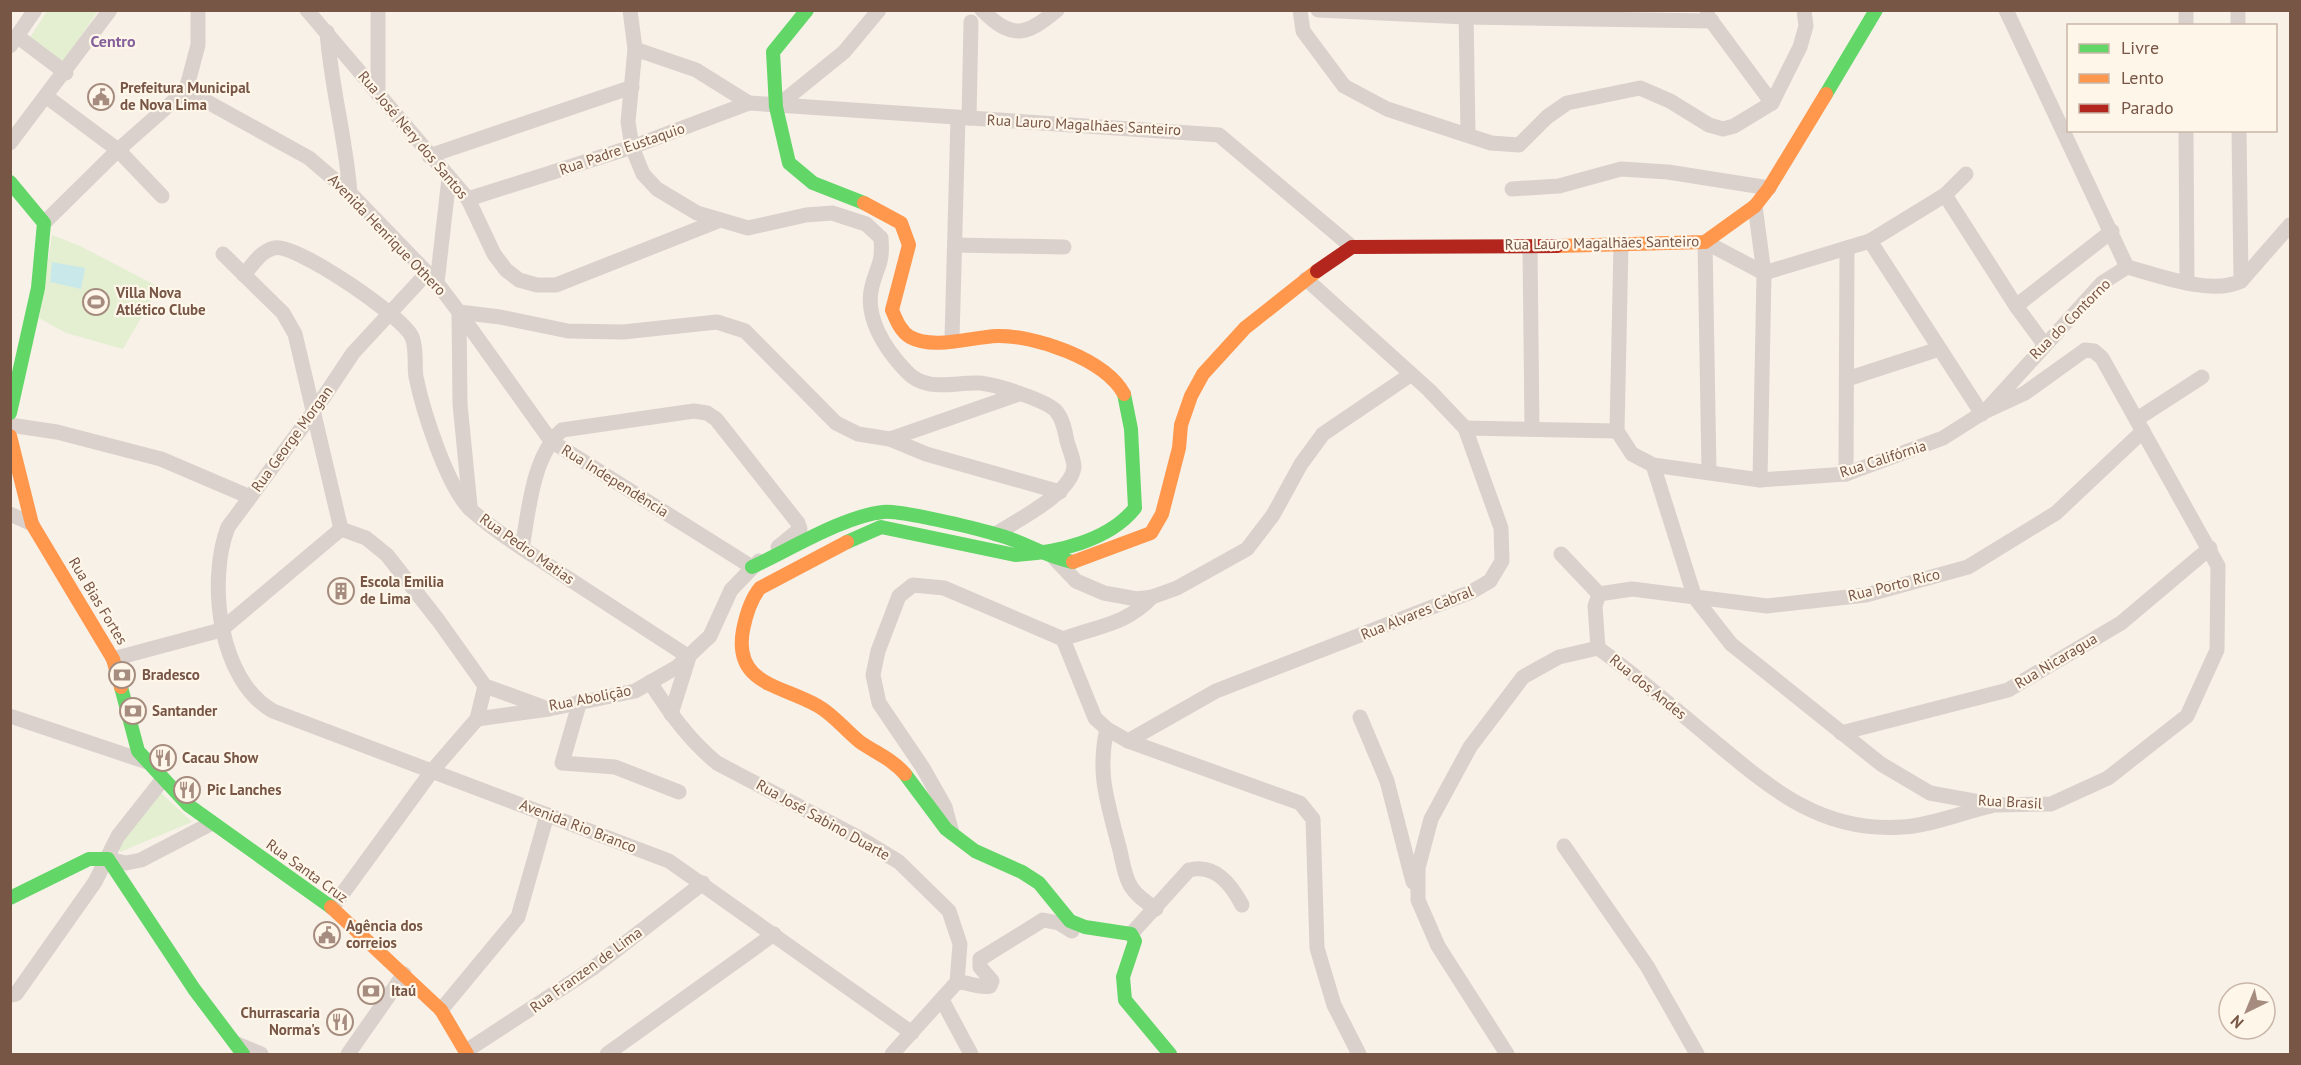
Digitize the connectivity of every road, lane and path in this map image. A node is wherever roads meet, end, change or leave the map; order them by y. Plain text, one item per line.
1 (35, 10) edge
2 (110, 10) edge
3 (198, 10) edge
4 (307, 10) edge
5 (378, 10) edge
6 (630, 10) edge
7 (807, 10) edge
8 (879, 10) edge
9 (982, 10) edge
10 (1057, 10) edge
11 (1300, 10) edge
12 (1318, 10) edge
13 (1804, 10) edge
14 (2006, 10) edge
15 (1875, 12) edge
16 (1466, 14) edge
17 (1708, 16) edge
18 (971, 22) dead end
19 (327, 33) junction
20 (14, 41) edge
21 (635, 49) junction
22 (66, 73) junction
23 (632, 87) junction
24 (186, 90) junction
25 (378, 94) junction
26 (47, 97) junction
27 (749, 103) junction
28 (1772, 103) junction
29 (776, 107) junction
30 (964, 118) junction
31 (2186, 132) edge
32 (2239, 132) edge
33 (1468, 134) junction
34 (10, 143) edge
35 (632, 147) junction
36 (118, 150) junction
37 (429, 156) junction
38 (1966, 174) dead end
39 (448, 178) junction
40 (10, 182) edge
41 (1769, 188) junction
42 (1512, 189) dead end
43 (350, 193) junction
44 (1945, 195) junction
45 (162, 196) dead end
46 (468, 199) junction
47 (1755, 206) junction
48 (718, 221) junction
49 (44, 223) junction
50 (2290, 225) edge
51 (2112, 231) junction
52 (1870, 241) junction
53 (1705, 242) junction
54 (1621, 244) junction
55 (955, 245) junction
56 (1064, 247) dead end
57 (1352, 247) junction
58 (1530, 247) junction
59 (1847, 248) junction
60 (223, 254) dead end
61 (2127, 267) junction
62 (1764, 273) junction
63 (244, 274) junction
64 (432, 278) junction
65 (1306, 279) junction
66 (2241, 281) junction
67 (2187, 283) junction
68 (2016, 306) junction
69 (390, 312) junction
70 (459, 312) junction
71 (952, 339) junction
72 (2044, 344) junction
73 (1940, 349) junction
74 (2102, 358) joint
75 (1410, 375) junction
76 (2202, 377) dead end
77 (1847, 379) junction
78 (1019, 394) junction
79 (315, 410) junction
80 (10, 412) edge
81 (1983, 413) junction
82 (10, 425) edge
83 (2140, 425) junction
84 (1464, 428) junction
85 (1532, 429) junction
86 (1617, 431) junction
87 (10, 436) edge
88 (890, 439) junction
89 (551, 441) junction
90 (1653, 465) junction
91 (1709, 471) junction
92 (1846, 474) junction
93 (1760, 480) junction
94 (1060, 492) junction
95 (250, 497) junction
96 (470, 508) junction
97 (10, 514) edge
98 (32, 524) junction
99 (341, 529) junction
100 (996, 534) junction
101 (522, 548) junction
102 (2210, 548) junction
103 (1561, 554) dead end
104 (1049, 555) junction
105 (752, 567) junction
106 (1599, 594) junction
107 (1152, 597) junction
108 (1695, 598) junction
109 (221, 630) junction
110 (1063, 639) junction
111 (1599, 648) junction
112 (689, 657) junction
113 (113, 658) junction
114 (650, 682) junction
115 (485, 686) junction
116 (580, 701) junction
117 (549, 709) junction
118 (670, 714) junction
119 (10, 716) edge
120 (1360, 717) dead end
121 (477, 719) junction
122 (1107, 729) junction
123 (1841, 733) junction
124 (1128, 741) junction
125 (147, 762) junction
126 (432, 771) junction
127 (164, 780) junction
128 (679, 792) dead end
129 (1996, 804) junction
130 (547, 815) junction
131 (212, 823) junction
132 (952, 833) junction
133 (1564, 846) dead end
134 (108, 859) junction
135 (703, 883) junction
136 (10, 898) edge
137 (1418, 900) junction
138 (1242, 906) dead end
139 (332, 909) junction
140 (1155, 909) junction
141 (1090, 929) junction
142 (774, 934) junction
143 (1131, 934) junction
144 (404, 974) junction
145 (957, 982) junction
146 (10, 995) edge
147 (942, 1000) junction
148 (441, 1010) junction
149 (912, 1034) junction
150 (240, 1049) edge
151 (466, 1053) edge
152 (261, 1054) edge
153 (348, 1054) edge
154 (607, 1054) edge
155 (892, 1054) edge
156 (971, 1054) edge
157 (1170, 1054) edge
158 (1359, 1054) edge
159 (1507, 1054) edge
160 (1699, 1054) edge

1 - 20 street
2 - 22 street
3 - 24 street
4 - 19 street, Rua José Nery dos Santos
5 - 25 street
6 - 21 street
7 - 29 street
8 - 29 street
9 - 10 street
11 - 33 street
12 - 16 street
13 - 28 street
14 - 51 street
15 - 41 street, Rua Lauro Magalhães Santeiro
16 - 17 street
16 - 33 street
17 - 28 street
18 - 30 street
19 - 25 street, Rua José Nery dos Santos
19 - 43 street
20 - 22 street
21 - 23 street
21 - 27 street
22 - 26 street
23 - 35 street
23 - 37 street
24 - 36 street
24 - 43 street, Avenida Henrique Othero
25 - 37 street, Rua José Nery dos Santos
26 - 34 street
26 - 36 street
27 - 29 street, Rua Padre Eustaquio
27 - 35 street, Rua Padre Eustaquio
28 - 33 street
29 - 30 street, Rua Lauro Magalhães Santeiro
29 - 71 street
30 - 55 street
30 - 57 street, Rua Lauro Magalhães Santeiro
31 - 67 street
32 - 66 street
35 - 46 street, Rua Padre Eustaquio
35 - 48 street
36 - 45 street
36 - 49 street
37 - 39 street, Rua José Nery dos Santos
38 - 44 street
39 - 46 street, Rua José Nery dos Santos
39 - 64 street
40 - 49 street
41 - 42 street
41 - 47 street, Rua Lauro Magalhães Santeiro
43 - 64 street, Avenida Henrique Othero
44 - 52 street
44 - 68 street
46 - 48 street, Rua José Nery dos Santos
47 - 53 street, Rua Lauro Magalhães Santeiro
47 - 62 street
48 - 78 street
49 - 80 street
50 - 66 street
51 - 61 street
51 - 68 street
52 - 59 street
52 - 73 street
53 - 54 street, Rua Lauro Magalhães Santeiro
53 - 62 street
53 - 91 street
54 - 58 street, Rua Lauro Magalhães Santeiro
54 - 86 street
55 - 56 street
55 - 71 street
57 - 58 street, Rua Lauro Magalhães Santeiro
57 - 65 street
58 - 85 street
59 - 62 street
59 - 77 street
60 - 63 street
61 - 67 street
61 - 72 street, Rua do Contorno
62 - 93 street
63 - 69 street
63 - 79 street
64 - 69 street, Rua George Morgan
64 - 70 street, Avenida Henrique Othero
65 - 75 street, Rua Alvares Cabral
65 - 104 street
66 - 67 street
68 - 72 street
69 - 79 street, Rua George Morgan
69 - 96 street
70 - 88 street
70 - 89 street, Rua Independência
70 - 96 street, Rua Pedro Matias
71 - 104 street
72 - 81 street, Rua do Contorno
73 - 77 street
73 - 81 street
74 - 81 street, Rua Califórnia
74 - 83 street, Rua Brasil
75 - 84 street, Rua Alvares Cabral
75 - 107 street
76 - 83 street, Rua Porto Rico
77 - 92 street
78 - 88 street
78 - 94 street
79 - 95 street, Rua George Morgan
79 - 99 street
81 - 92 street, Rua Califórnia
82 - 95 street
83 - 102 street, Rua Brasil
83 - 108 street, Rua Porto Rico
84 - 85 street
84 - 124 street, Rua Alvares Cabral
85 - 86 street
86 - 90 street, Rua Califórnia
87 - 98 street, Rua Bias Fortes
88 - 94 street
89 - 101 street
89 - 105 street, Rua Independência
89 - 105 street, Rua Abolição
90 - 91 street, Rua Califórnia
90 - 108 street, Rua Brasil
91 - 93 street, Rua Califórnia
92 - 93 street, Rua Califórnia
94 - 100 street
95 - 109 street, Rua George Morgan
96 - 101 street, Rua Pedro Matias
97 - 98 street
98 - 113 street, Rua Bias Fortes
99 - 109 street
99 - 115 street
100 - 104 street
100 - 105 street
101 - 112 street, Rua Pedro Matias
102 - 123 street, Rua Nicaragua
102 - 129 street, Rua Brasil
103 - 106 street
104 - 107 street
104 - 132 street
105 - 112 street, Rua Abolição
106 - 108 street, Rua Porto Rico
106 - 111 street
107 - 110 street
108 - 123 street, Rua Brasil
109 - 113 street
109 - 126 street, Avenida Rio Branco
110 - 122 street
110 - 132 street
111 - 129 street, Rua dos Andes
111 - 137 street, Rua dos Andes
112 - 114 street, Rua Abolição
112 - 118 street
113 - 125 street, Rua Bias Fortes
114 - 116 street, Rua Abolição
114 - 118 street, Rua José Sabino Duarte
115 - 117 street, Rua Abolição
115 - 121 street
116 - 117 street, Rua Abolição
116 - 128 street
117 - 121 street
118 - 145 street, Rua José Sabino Duarte
119 - 125 street
120 - 137 street
121 - 126 street
122 - 124 street
122 - 140 street
123 - 129 street, Rua Brasil
124 - 158 street
125 - 127 street, Rua Bias Fortes
126 - 130 street, Avenida Rio Branco
126 - 139 street
127 - 131 street, Rua Santa Cruz
127 - 134 street
130 - 135 street, Avenida Rio Branco
130 - 148 street
131 - 134 street
131 - 139 street, Rua Santa Cruz
132 - 141 street
133 - 160 street
134 - 136 street
134 - 146 street
134 - 150 street
135 - 142 street, Avenida Rio Branco
135 - 151 street, Rua Franzen de Lima
137 - 159 street, Rua dos Andes
138 - 140 street
139 - 144 street, Rua Santa Cruz
140 - 143 street
141 - 143 street
141 - 145 street
142 - 149 street, Avenida Rio Branco
142 - 154 street
143 - 157 street
144 - 148 street, Rua Santa Cruz
144 - 153 street
145 - 147 street
147 - 149 street
147 - 156 street
148 - 151 street, Rua Santa Cruz
149 - 155 street
150 - 152 street

